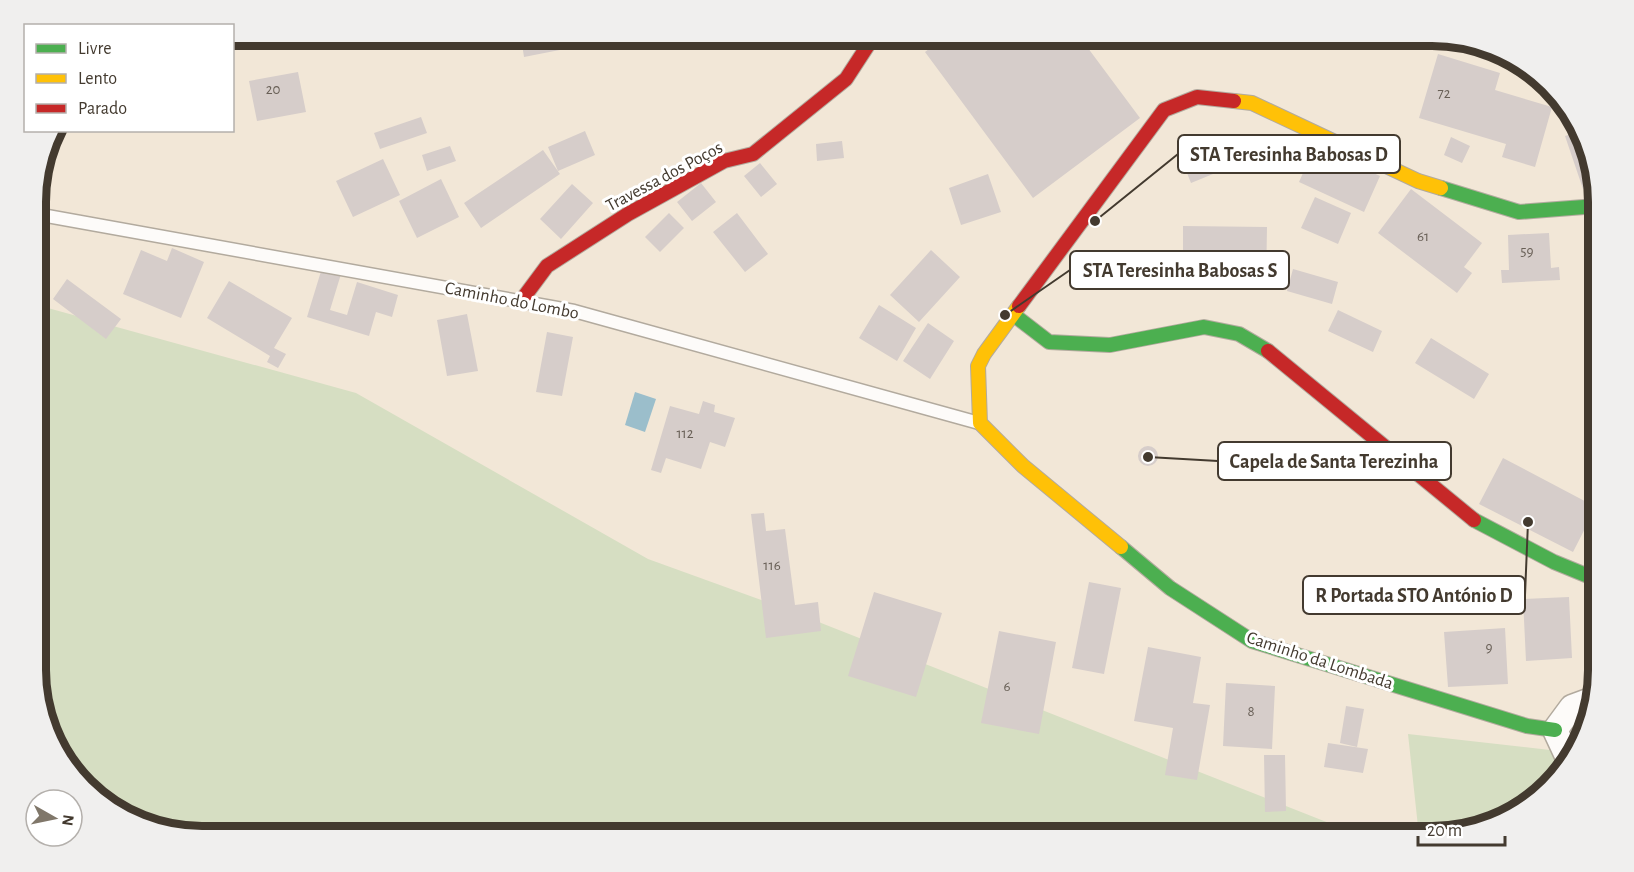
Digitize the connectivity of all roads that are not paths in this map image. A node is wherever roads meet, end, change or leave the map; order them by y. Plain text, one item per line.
1 (867, 46) edge
2 (1588, 207) edge
3 (47, 216) edge
4 (521, 301) junction
5 (1014, 315) junction
6 (980, 423) junction
7 (1588, 576) edge
8 (1584, 702) edge
9 (1555, 730) junction
10 (1564, 750) edge

1 - 4 street, Travessa dos Poços
2 - 5 street
3 - 4 lane, Caminho do Lombo
4 - 6 lane, Caminho do Lombo
5 - 6 street
5 - 7 street
6 - 9 street, Caminho da Lombada
8 - 9 street
9 - 10 street

